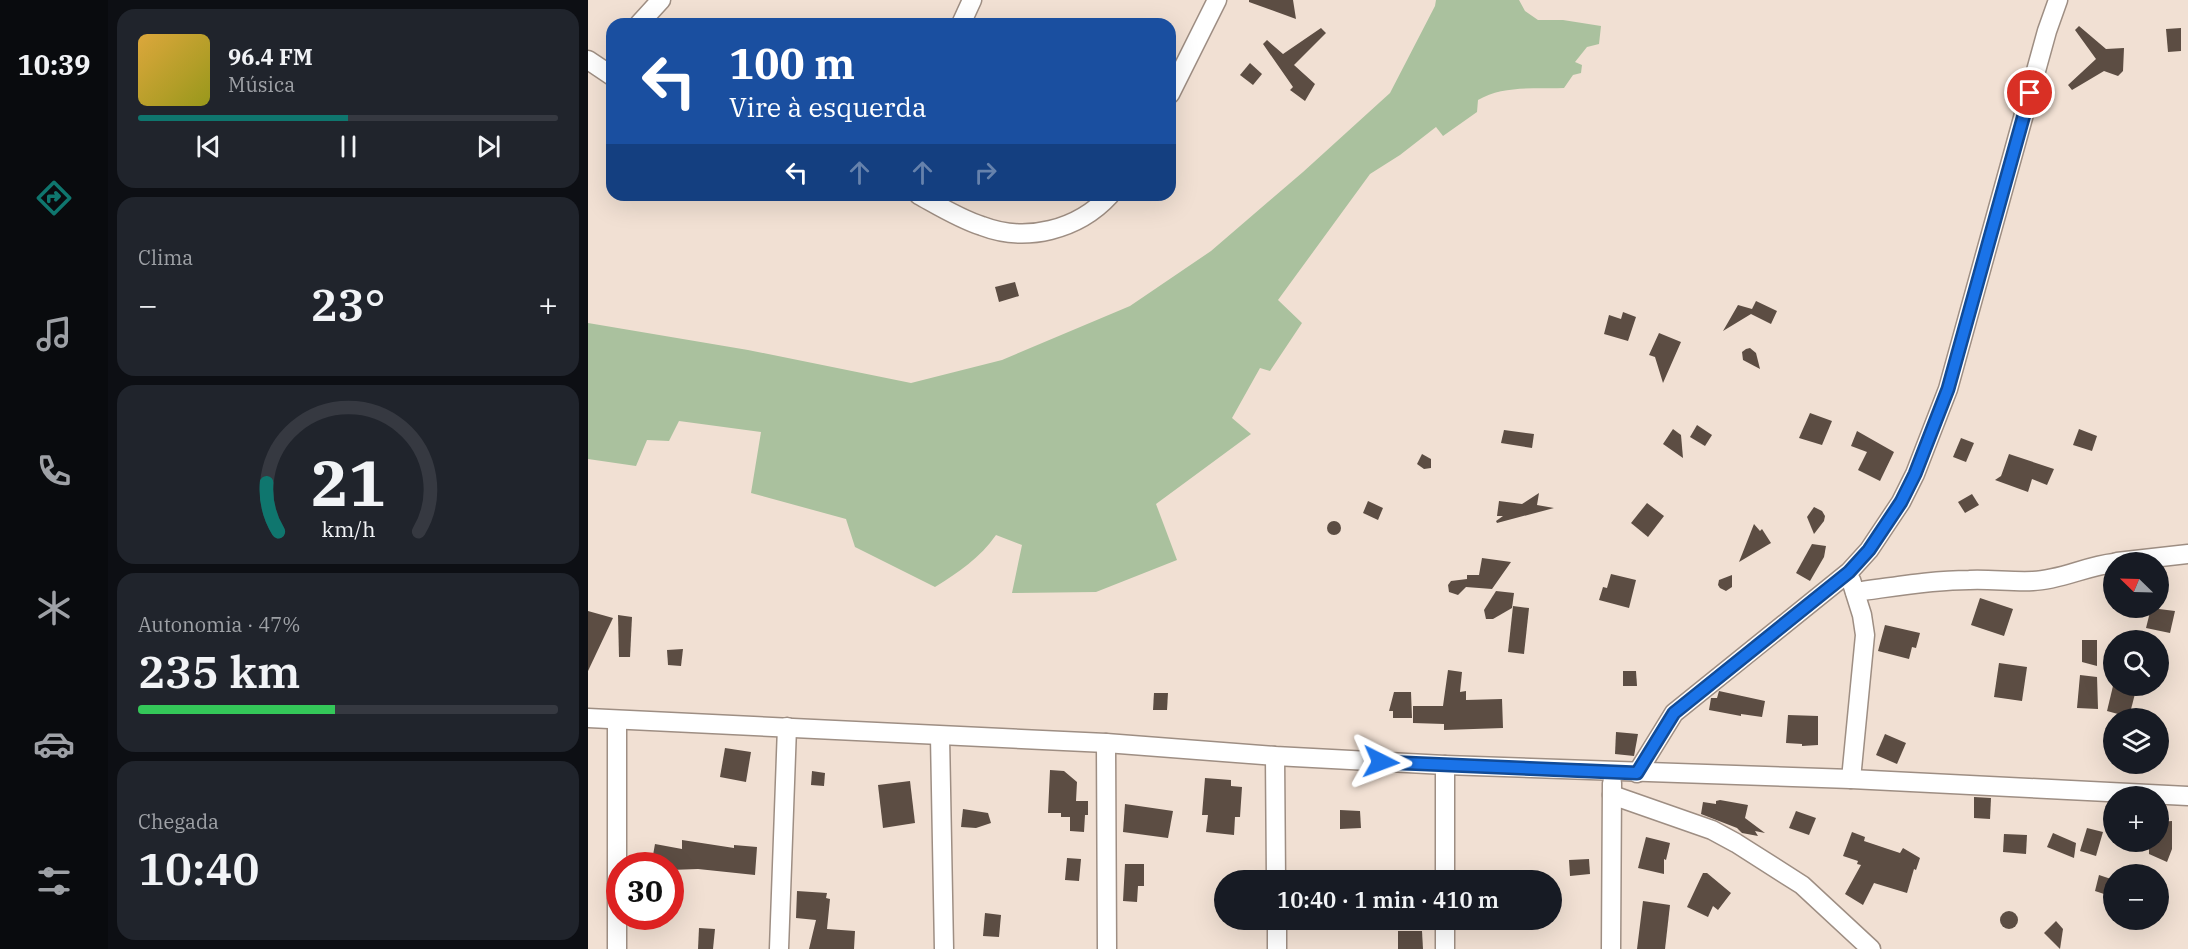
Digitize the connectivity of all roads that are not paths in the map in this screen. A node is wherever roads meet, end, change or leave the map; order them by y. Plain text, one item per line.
1 (661, 0) edge
2 (972, 0) edge
3 (1216, 0) edge
4 (2058, 0) edge
5 (644, 18) edge
6 (964, 18) edge
7 (1176, 82) edge
8 (931, 201) edge
9 (1103, 201) edge
10 (2188, 554) edge
11 (2169, 556) edge
12 (2103, 564) edge
13 (1849, 572) junction
14 (1855, 592) junction
15 (588, 718) edge
16 (617, 720) junction
17 (787, 727) junction
18 (940, 736) junction
19 (1106, 743) junction
20 (1275, 756) junction
21 (1445, 765) junction
22 (1612, 772) junction
23 (1637, 773) junction
24 (1851, 779) junction
25 (2187, 792) edge
26 (1612, 795) junction
27 (1276, 870) edge
28 (1445, 870) edge
29 (1277, 930) edge
30 (1445, 930) edge
31 (617, 949) edge
32 (779, 949) edge
33 (944, 949) edge
34 (1107, 949) edge
35 (1277, 949) edge
36 (1445, 949) edge
37 (1611, 949) edge
38 (1871, 949) edge

1 - 5 street
2 - 6 street
3 - 7 street
4 - 13 street
8 - 9 street
10 - 11 street
12 - 14 street
13 - 14 street
13 - 23 street
14 - 24 street
15 - 16 street
16 - 17 street
16 - 31 street
17 - 18 street
17 - 32 street
18 - 19 street
18 - 33 street
19 - 20 street
19 - 34 street
20 - 21 street
20 - 27 street
21 - 22 street
21 - 28 street
22 - 23 street
22 - 26 street
23 - 24 street
24 - 25 street
26 - 37 street
26 - 38 street
29 - 35 street
30 - 36 street

